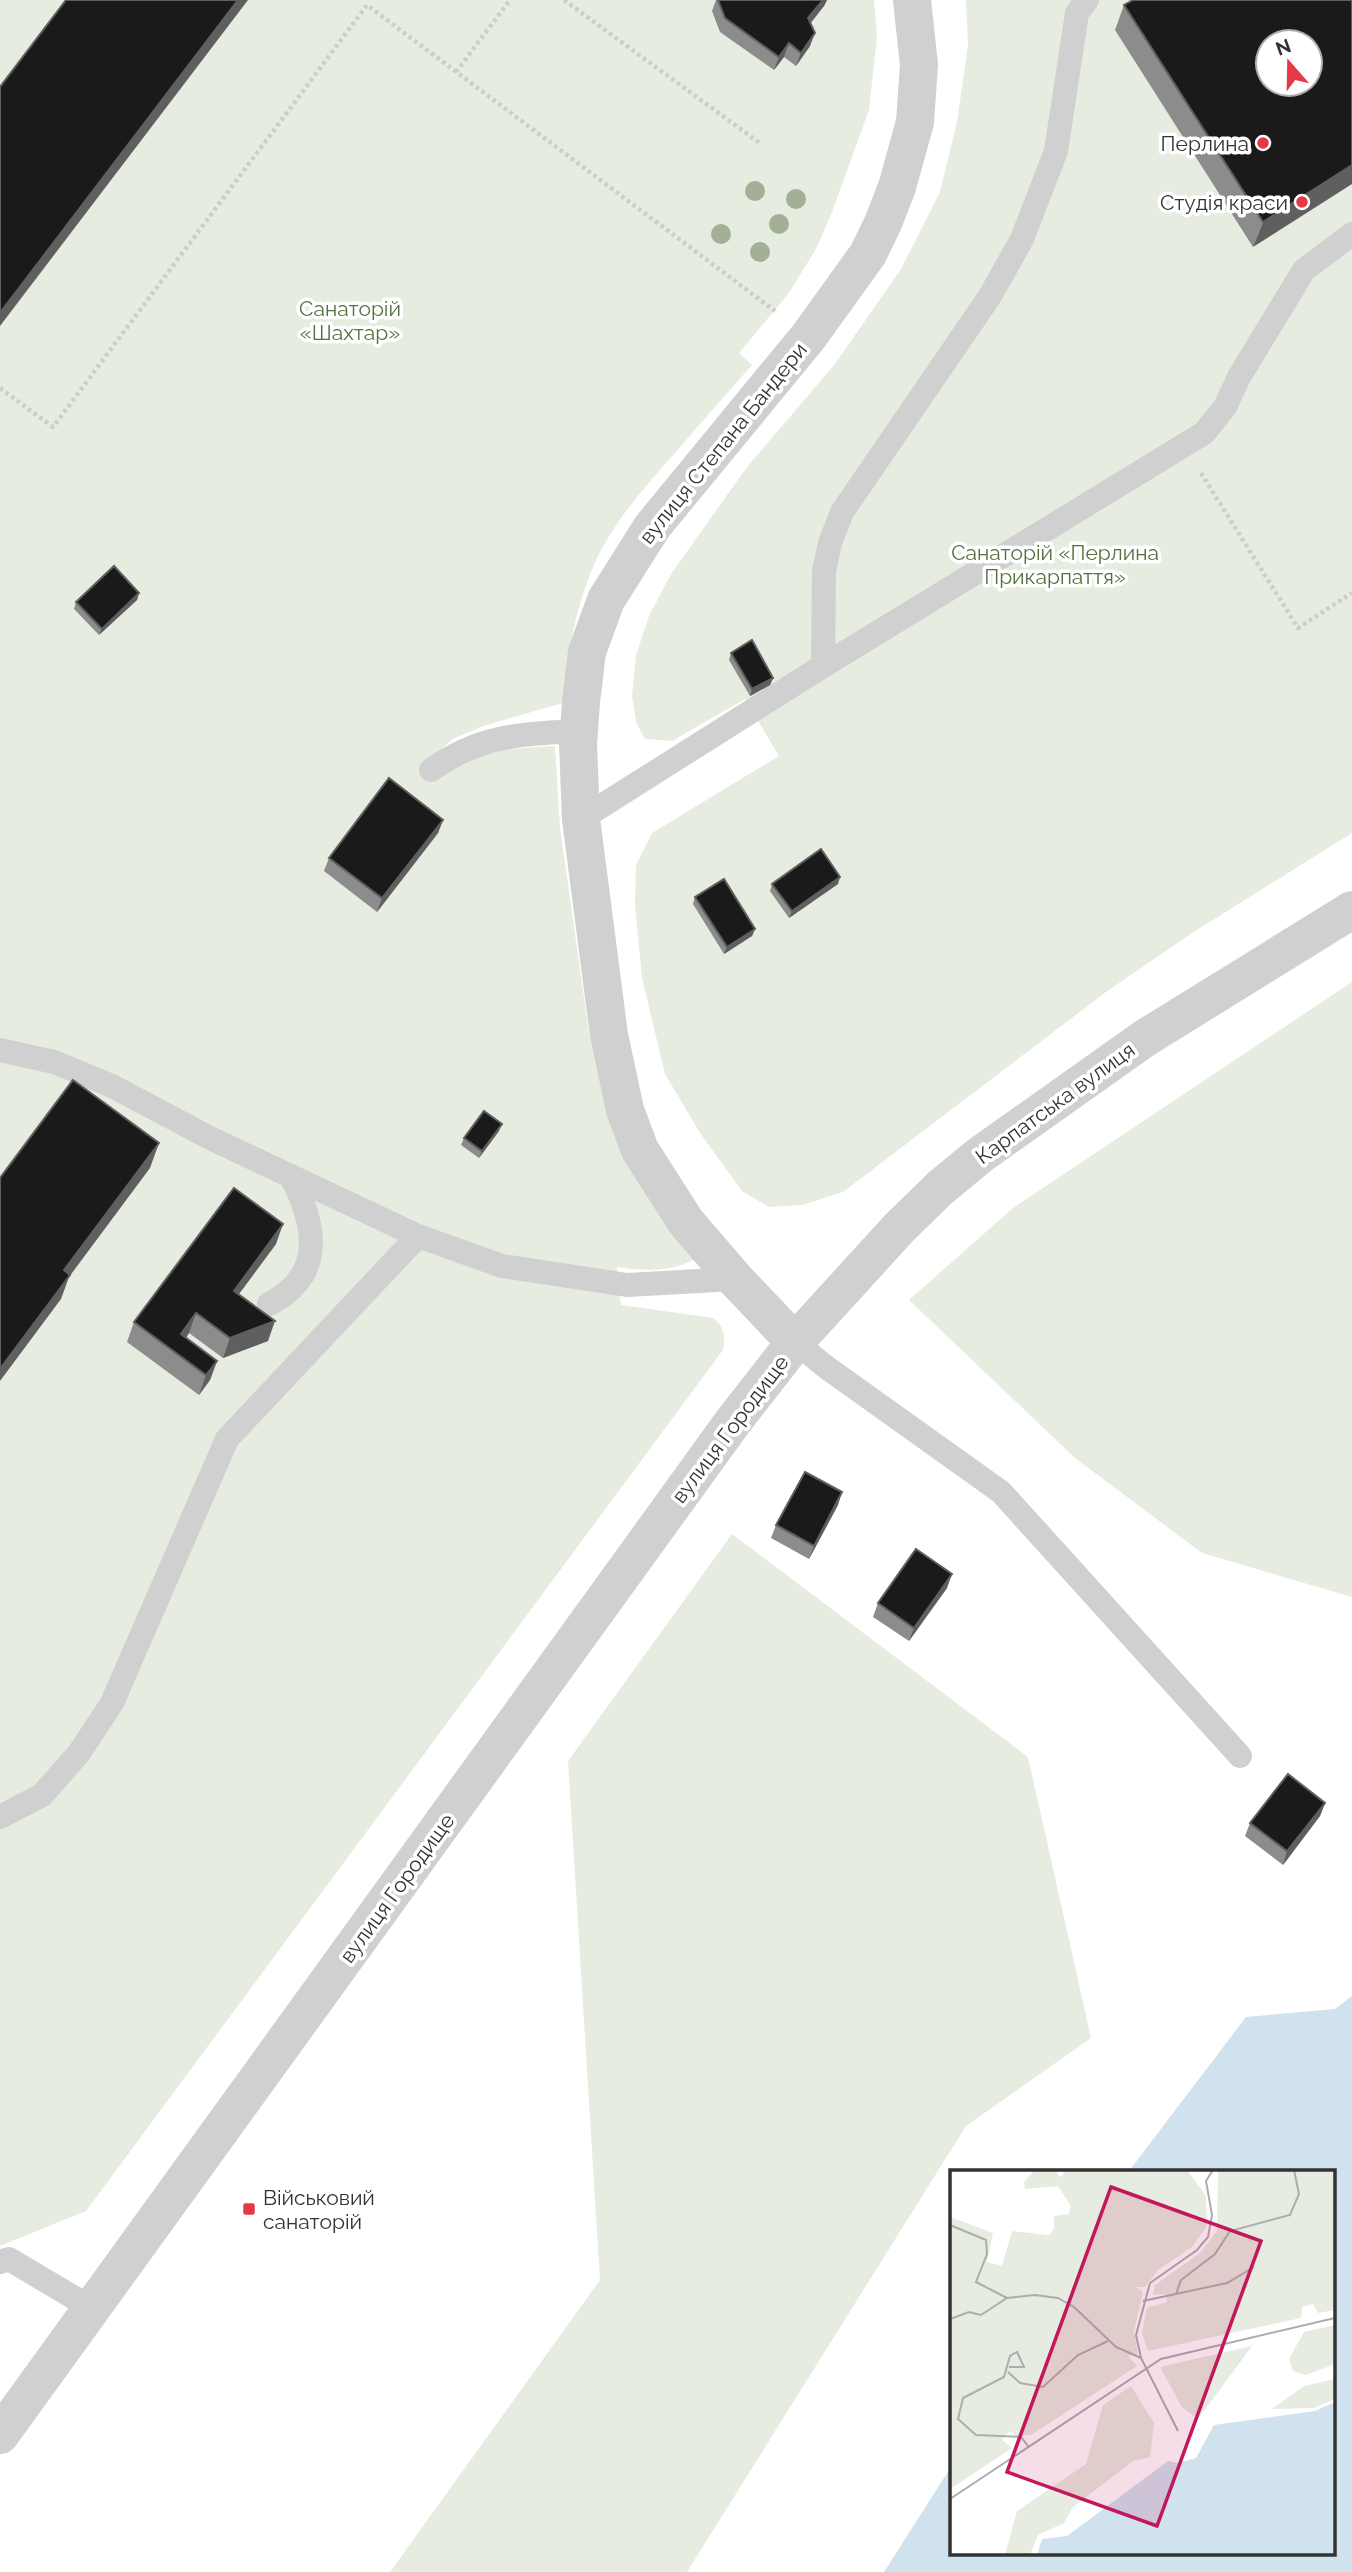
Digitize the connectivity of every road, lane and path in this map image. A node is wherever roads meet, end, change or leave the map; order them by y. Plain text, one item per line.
1 (510, 0) edge
2 (564, 0) edge
3 (912, 0) edge
4 (1087, 0) edge
5 (456, 72) junction
6 (761, 144) dead end
7 (1352, 234) edge
8 (779, 314) dead end
9 (0, 388) edge
10 (1184, 445) junction
11 (1352, 593) edge
12 (823, 666) junction
13 (579, 731) junction
14 (431, 770) dead end
15 (581, 819) junction
16 (1352, 910) edge
17 (0, 1050) edge
18 (291, 1176) junction
19 (418, 1236) junction
20 (735, 1279) junction
21 (269, 1304) dead end
22 (795, 1342) junction
23 (1240, 1756) dead end
24 (0, 1817) edge
25 (0, 2262) edge
26 (93, 2309) junction
27 (0, 2435) edge

1 - 5 path
2 - 6 path
3 - 13 street, вулиця Степана Бандери
4 - 12 lane
5 - 8 path
5 - 9 path
7 - 10 lane
10 - 11 path
10 - 12 lane
12 - 15 lane
13 - 14 lane
13 - 15 street, вулиця Степана Бандери
15 - 20 street, вулиця Степана Бандери
16 - 22 street, Карпатська вулиця
17 - 18 lane
18 - 19 lane
18 - 21 lane
19 - 20 lane
19 - 24 lane
20 - 22 street, вулиця Степана Бандери
22 - 23 lane
22 - 26 street, вулиця Городище
25 - 26 lane
26 - 27 street, вулиця Городище

